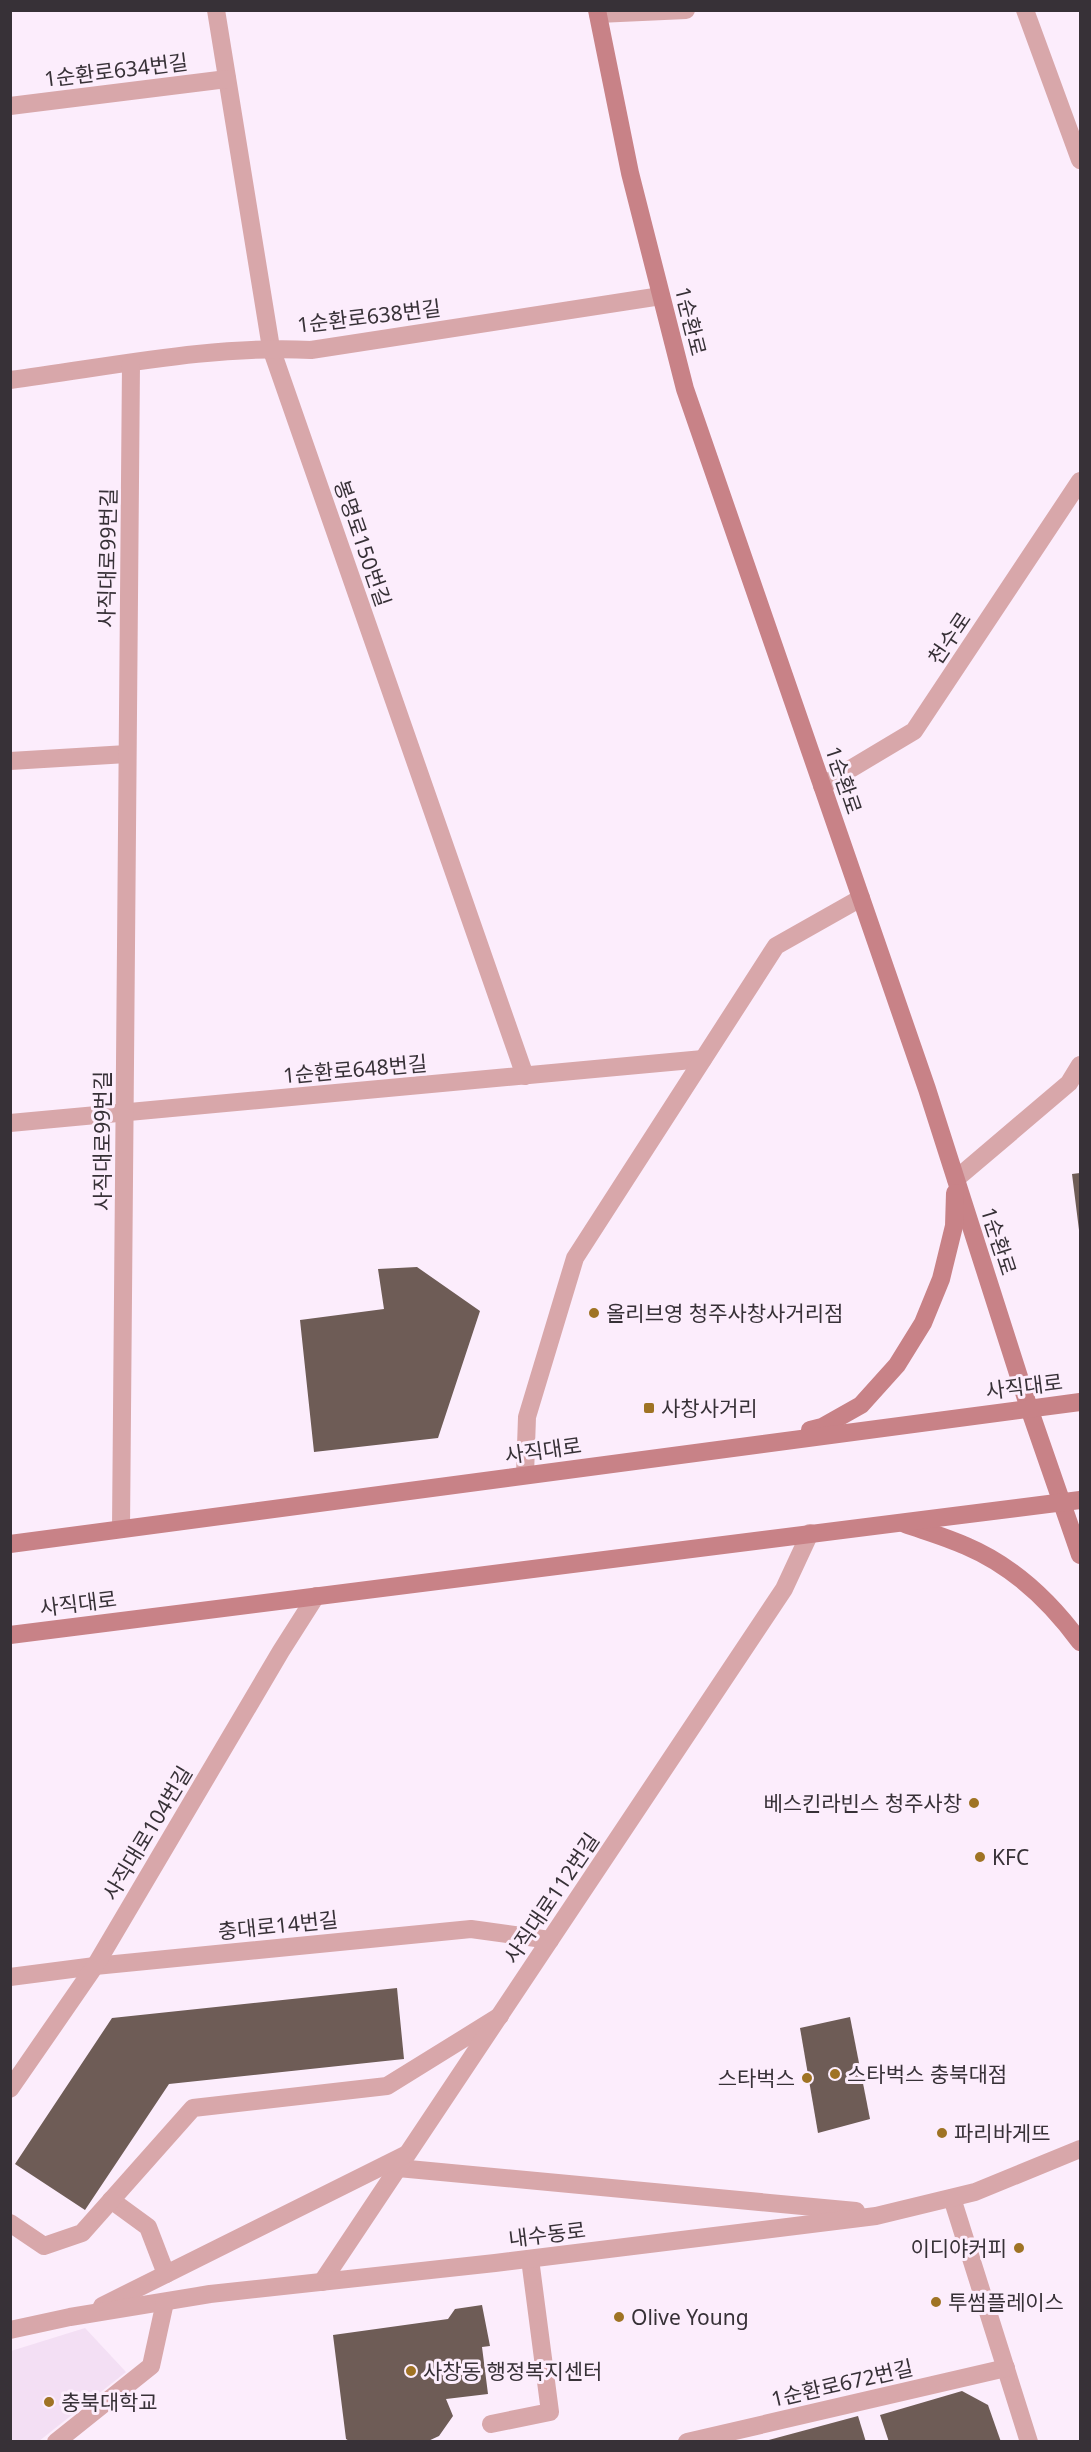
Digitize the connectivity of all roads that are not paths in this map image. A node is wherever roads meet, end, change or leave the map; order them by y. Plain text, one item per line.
1 (216, 10) edge
2 (686, 10) edge
3 (1025, 10) edge
4 (597, 12) edge
5 (227, 79) junction
6 (10, 106) edge
7 (1080, 160) edge
8 (661, 297) junction
9 (271, 348) junction
10 (131, 364) junction
11 (10, 380) edge
12 (1080, 481) edge
13 (127, 754) junction
14 (10, 761) edge
15 (822, 786) junction
16 (861, 898) junction
17 (703, 1059) junction
18 (1080, 1065) edge
19 (525, 1076) junction
20 (124, 1112) junction
21 (10, 1123) edge
22 (956, 1179) junction
23 (1080, 1402) edge
24 (1029, 1408) junction
25 (757, 1445) junction
26 (525, 1475) junction
27 (1080, 1500) edge
28 (1061, 1503) junction
29 (900, 1523) junction
30 (121, 1529) junction
31 (810, 1533) junction
32 (10, 1544) edge
33 (1080, 1555) edge
34 (316, 1596) junction
35 (10, 1635) edge
36 (1080, 1642) edge
37 (550, 1940) junction
38 (95, 1966) junction
39 (10, 1977) edge
40 (500, 2016) junction
41 (10, 2089) edge
42 (1080, 2149) edge
43 (403, 2161) junction
44 (952, 2198) junction
45 (111, 2200) junction
46 (886, 2214) junction
47 (10, 2223) edge
48 (530, 2259) junction
49 (166, 2274) junction
50 (322, 2283) junction
51 (165, 2302) junction
52 (85, 2315) junction
53 (10, 2330) edge
54 (1006, 2368) junction
55 (491, 2424) dead end
56 (56, 2442) edge
57 (687, 2442) edge
58 (1029, 2442) edge

1 - 5 street, 봉명로150번길
2 - 4 street
3 - 7 street
4 - 8 main road, 1순환로
5 - 6 street, 1순환로634번길
5 - 9 street, 봉명로150번길
8 - 9 street, 1순환로638번길
8 - 15 main road, 1순환로
9 - 10 street, 1순환로638번길
9 - 19 street, 봉명로150번길
10 - 11 street, 1순환로638번길
10 - 13 street, 사직대로99번길
12 - 15 street, 천수로
13 - 14 street
13 - 20 street, 사직대로99번길
15 - 16 main road, 1순환로
16 - 17 street
16 - 22 main road, 1순환로
17 - 19 street, 1순환로648번길
17 - 26 street
18 - 22 street
19 - 20 street, 1순환로648번길
20 - 21 street, 1순환로648번길
20 - 30 street, 사직대로99번길
22 - 24 main road, 1순환로
22 - 25 main road
23 - 24 main road, 사직대로
24 - 25 main road, 사직대로
24 - 28 main road, 1순환로
25 - 26 main road, 사직대로
26 - 30 main road, 사직대로
27 - 28 main road, 사직대로
28 - 29 main road, 사직대로
28 - 33 main road, 1순환로
29 - 31 main road, 사직대로
29 - 36 main road
30 - 32 main road, 사직대로
31 - 34 main road, 사직대로
31 - 37 street, 사직대로112번길
34 - 35 main road, 사직대로
34 - 38 street, 사직대로104번길
37 - 38 street, 충대로14번길
37 - 40 street, 사직대로112번길
38 - 39 street, 충대로14번길
38 - 41 street, 사직대로104번길
40 - 43 street, 사직대로112번길
40 - 45 street
42 - 44 street, 내수동로
43 - 46 street
43 - 49 street
43 - 50 street, 사직대로112번길
44 - 46 street, 내수동로
44 - 54 street
45 - 47 street
45 - 49 street
46 - 48 street, 내수동로
48 - 50 street, 내수동로
48 - 55 street
49 - 52 street
50 - 51 street, 내수동로
51 - 52 street, 내수동로
51 - 56 street
52 - 53 street, 내수동로
54 - 57 street, 1순환로672번길
54 - 58 street

